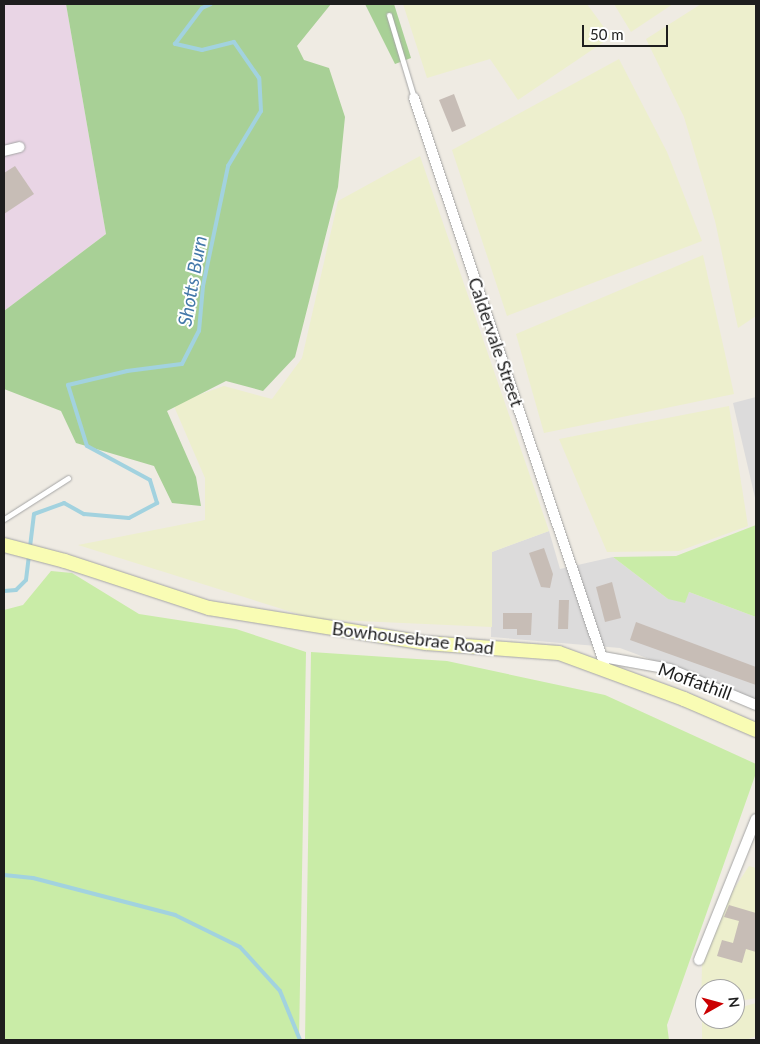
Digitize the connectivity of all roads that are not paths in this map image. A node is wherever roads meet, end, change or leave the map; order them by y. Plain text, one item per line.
1 (389, 15) dead end
2 (414, 98) joint
3 (20, 147) dead end
4 (4, 151) edge
5 (68, 478) dead end
6 (4, 519) edge
7 (8, 545) edge
8 (604, 663) junction
9 (756, 705) edge
10 (756, 730) edge
11 (756, 819) edge
12 (698, 960) dead end

1 - 2 lane, Caldervale Street
2 - 8 street, Caldervale Street
3 - 4 street
5 - 6 lane
7 - 8 street, Bowhousebrae Road
8 - 9 street, Moffathill
8 - 10 street, Bowhousebrae Road
11 - 12 street

